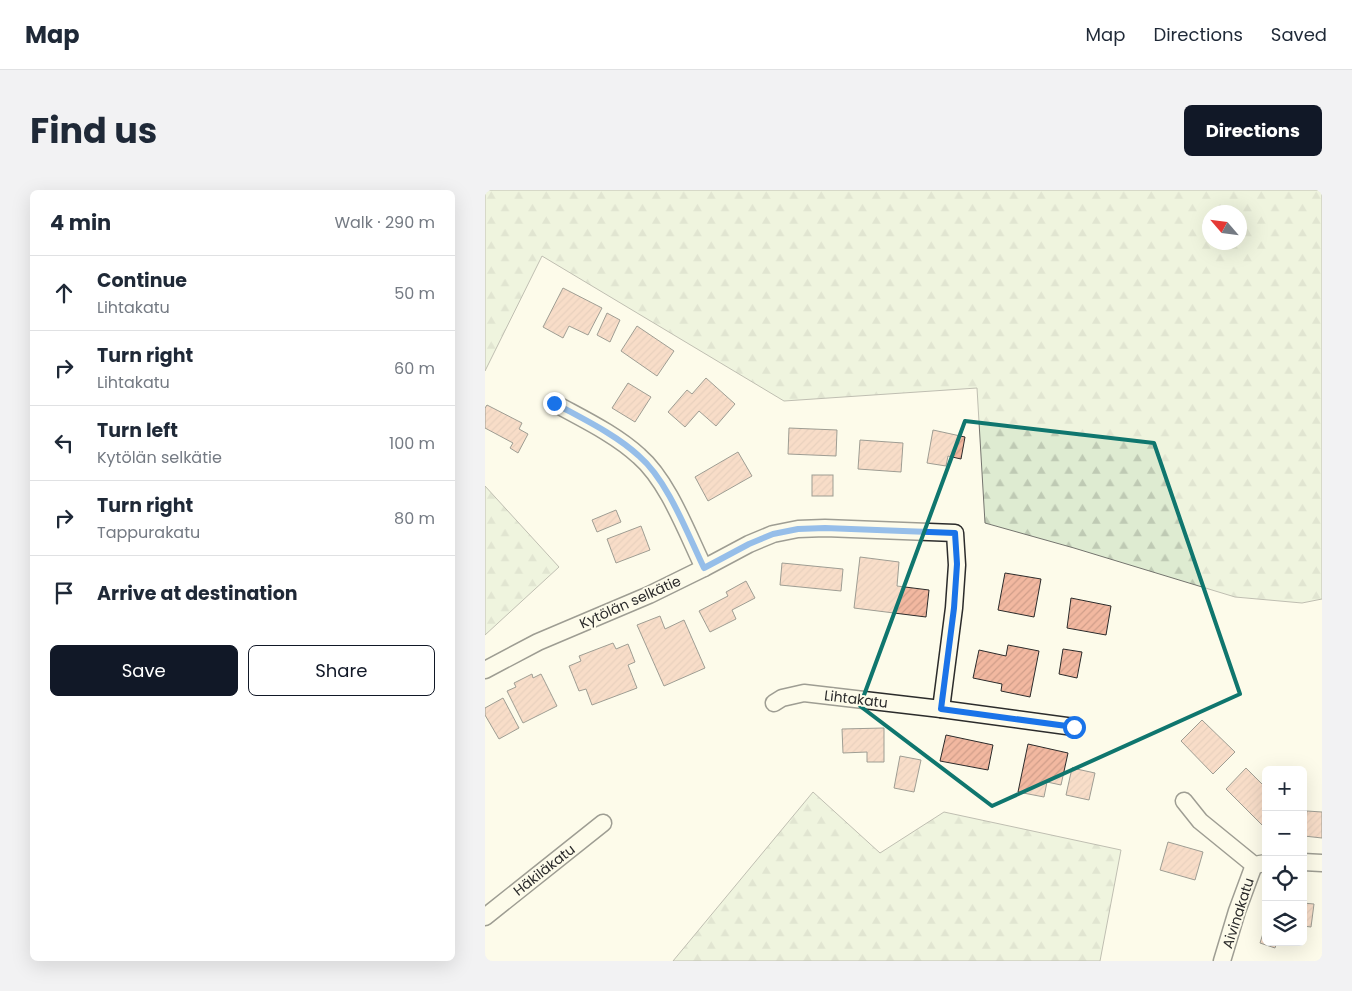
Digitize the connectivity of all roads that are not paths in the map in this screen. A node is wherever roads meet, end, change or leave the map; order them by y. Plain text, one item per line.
1 (554, 403) dead end
2 (704, 568) junction
3 (485, 670) edge
4 (774, 703) dead end
5 (941, 709) junction
6 (1074, 727) dead end
7 (1183, 800) dead end
8 (603, 823) dead end
9 (1307, 862) edge
10 (1260, 864) edge
11 (1322, 864) edge
12 (485, 917) edge
13 (1222, 961) edge

1 - 2 street
2 - 3 street, Kytölän selkätie
2 - 5 street, Kytölän selkätie
4 - 5 street, Lihtakatu
5 - 6 street, Lihtakatu
7 - 10 street, Aivinakatu
8 - 12 street, Häkiläkatu
9 - 11 street
10 - 13 street, Aivinakatu

